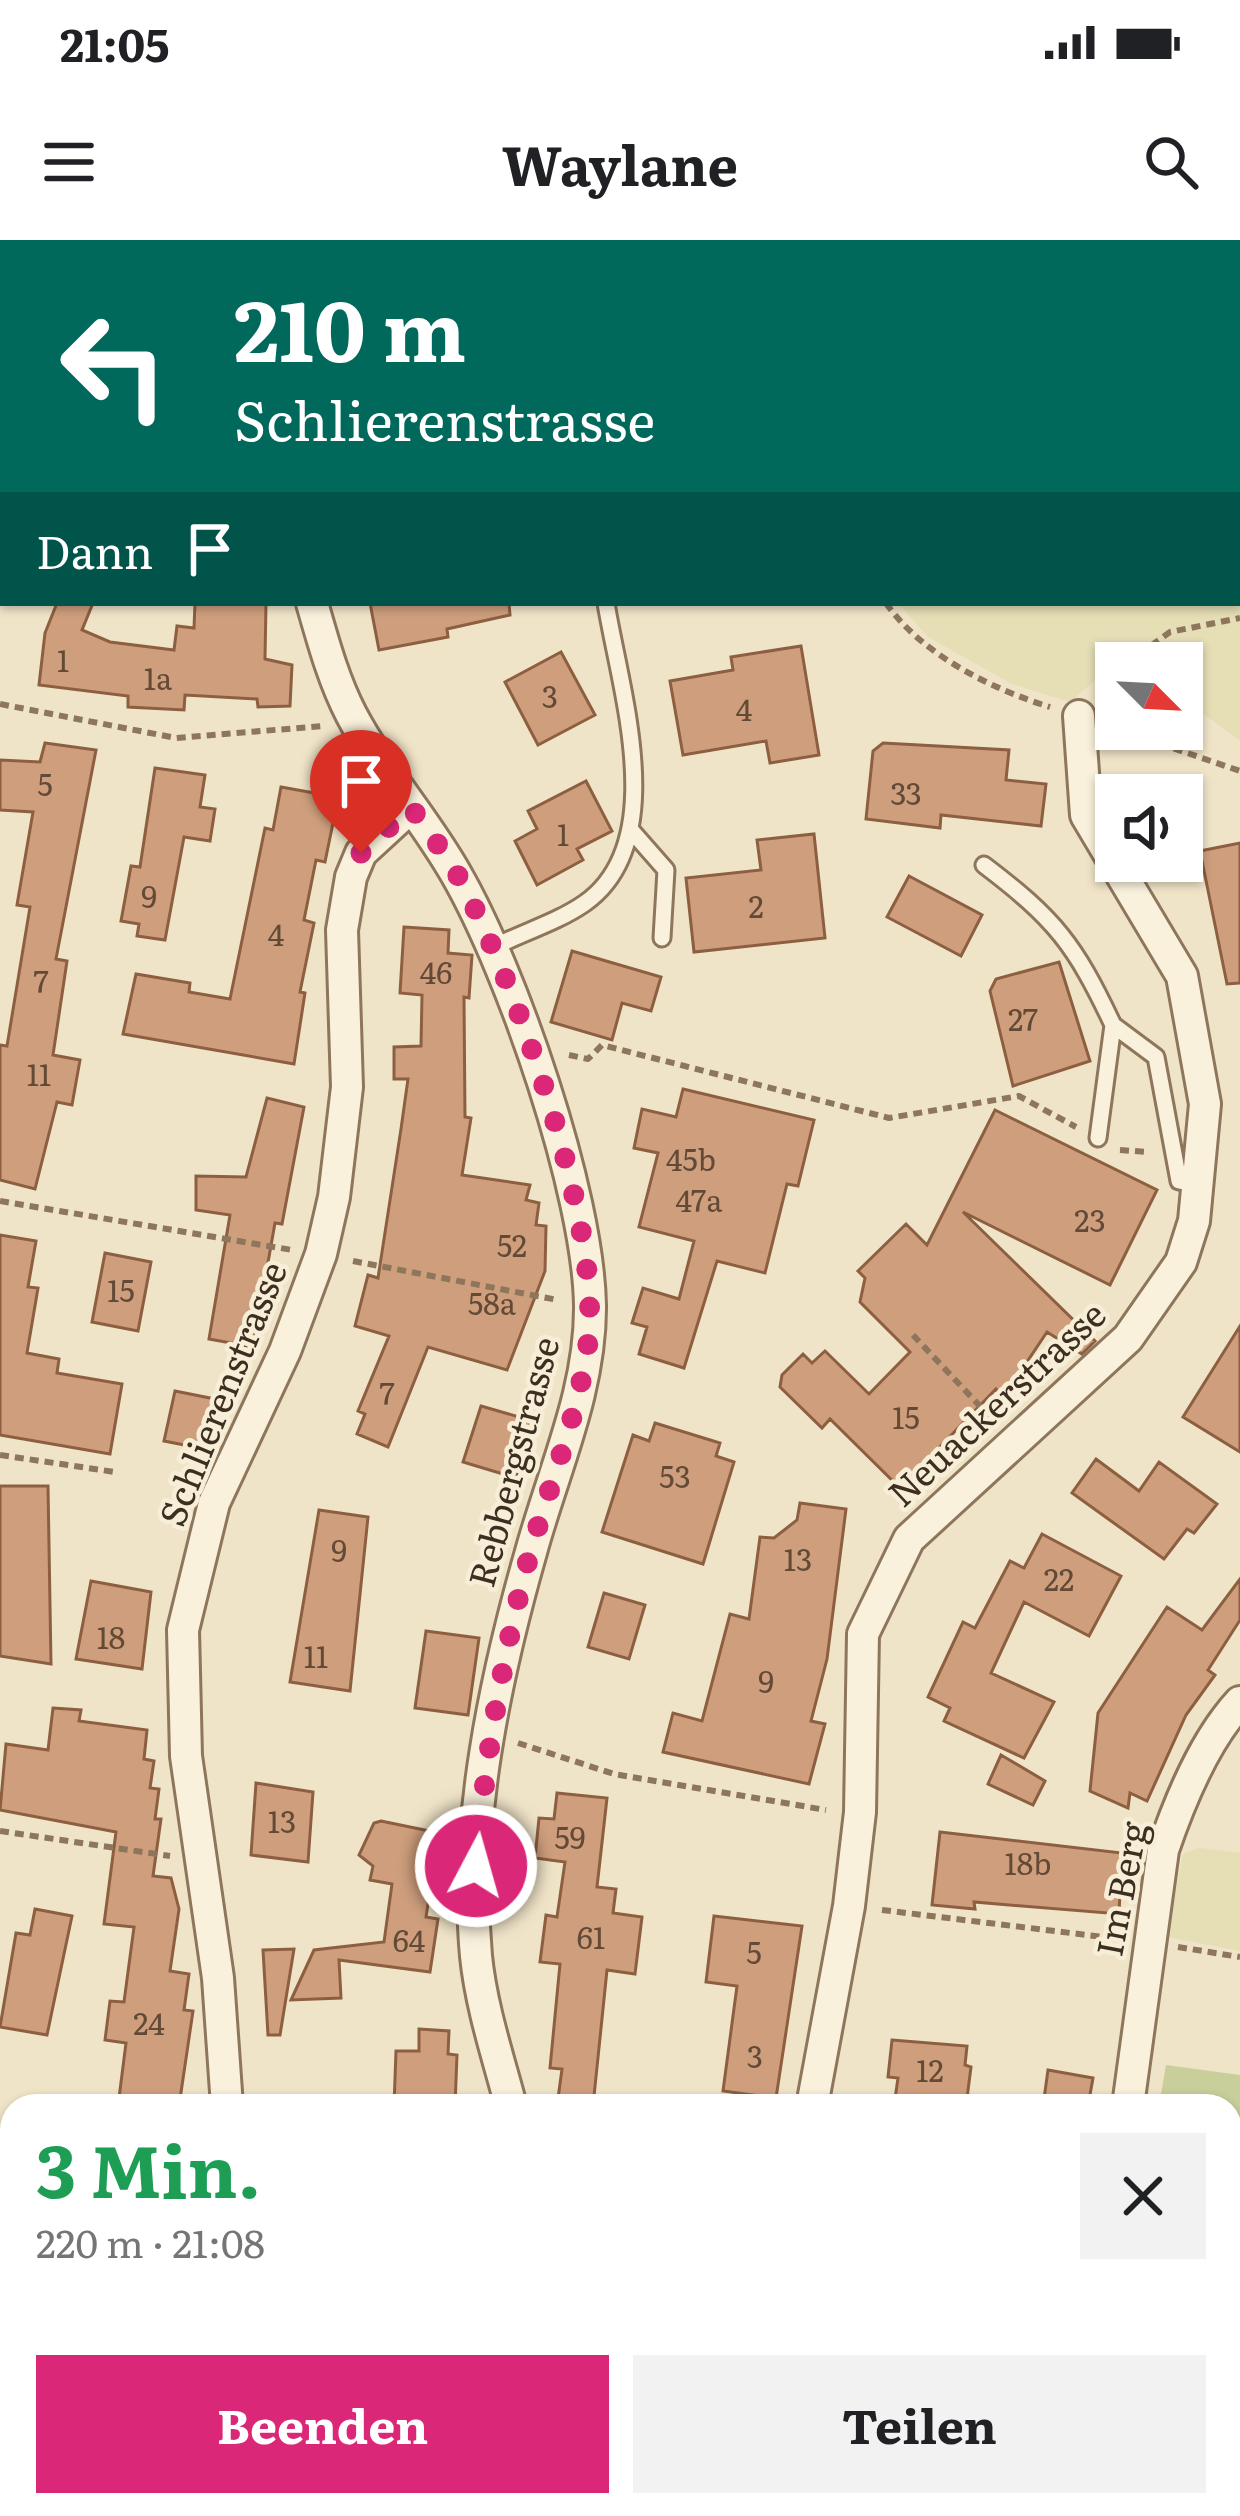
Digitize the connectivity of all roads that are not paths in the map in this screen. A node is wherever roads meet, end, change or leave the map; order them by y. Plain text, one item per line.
1 (313, 606) edge
2 (606, 606) edge
3 (1079, 716) road end
4 (411, 807) junction
5 (630, 829) junction
6 (984, 865) dead end
7 (662, 938) dead end
8 (492, 947) junction
9 (1113, 1024) junction
10 (1101, 1140) road end
11 (1200, 1185) junction
12 (1240, 1702) edge
13 (226, 2094) edge
14 (508, 2094) edge
15 (814, 2094) edge
16 (1129, 2094) edge

1 - 4 street, Rebbergstrasse
2 - 5 lane
3 - 11 street, Neuackerstrasse
4 - 8 street, Rebbergstrasse
4 - 13 street, Schlierenstrasse
5 - 7 lane
5 - 8 lane
6 - 9 lane
8 - 14 street, Rebbergstrasse
9 - 10 lane
9 - 11 lane
11 - 15 street, Neuackerstrasse
12 - 16 street, Im Berg

